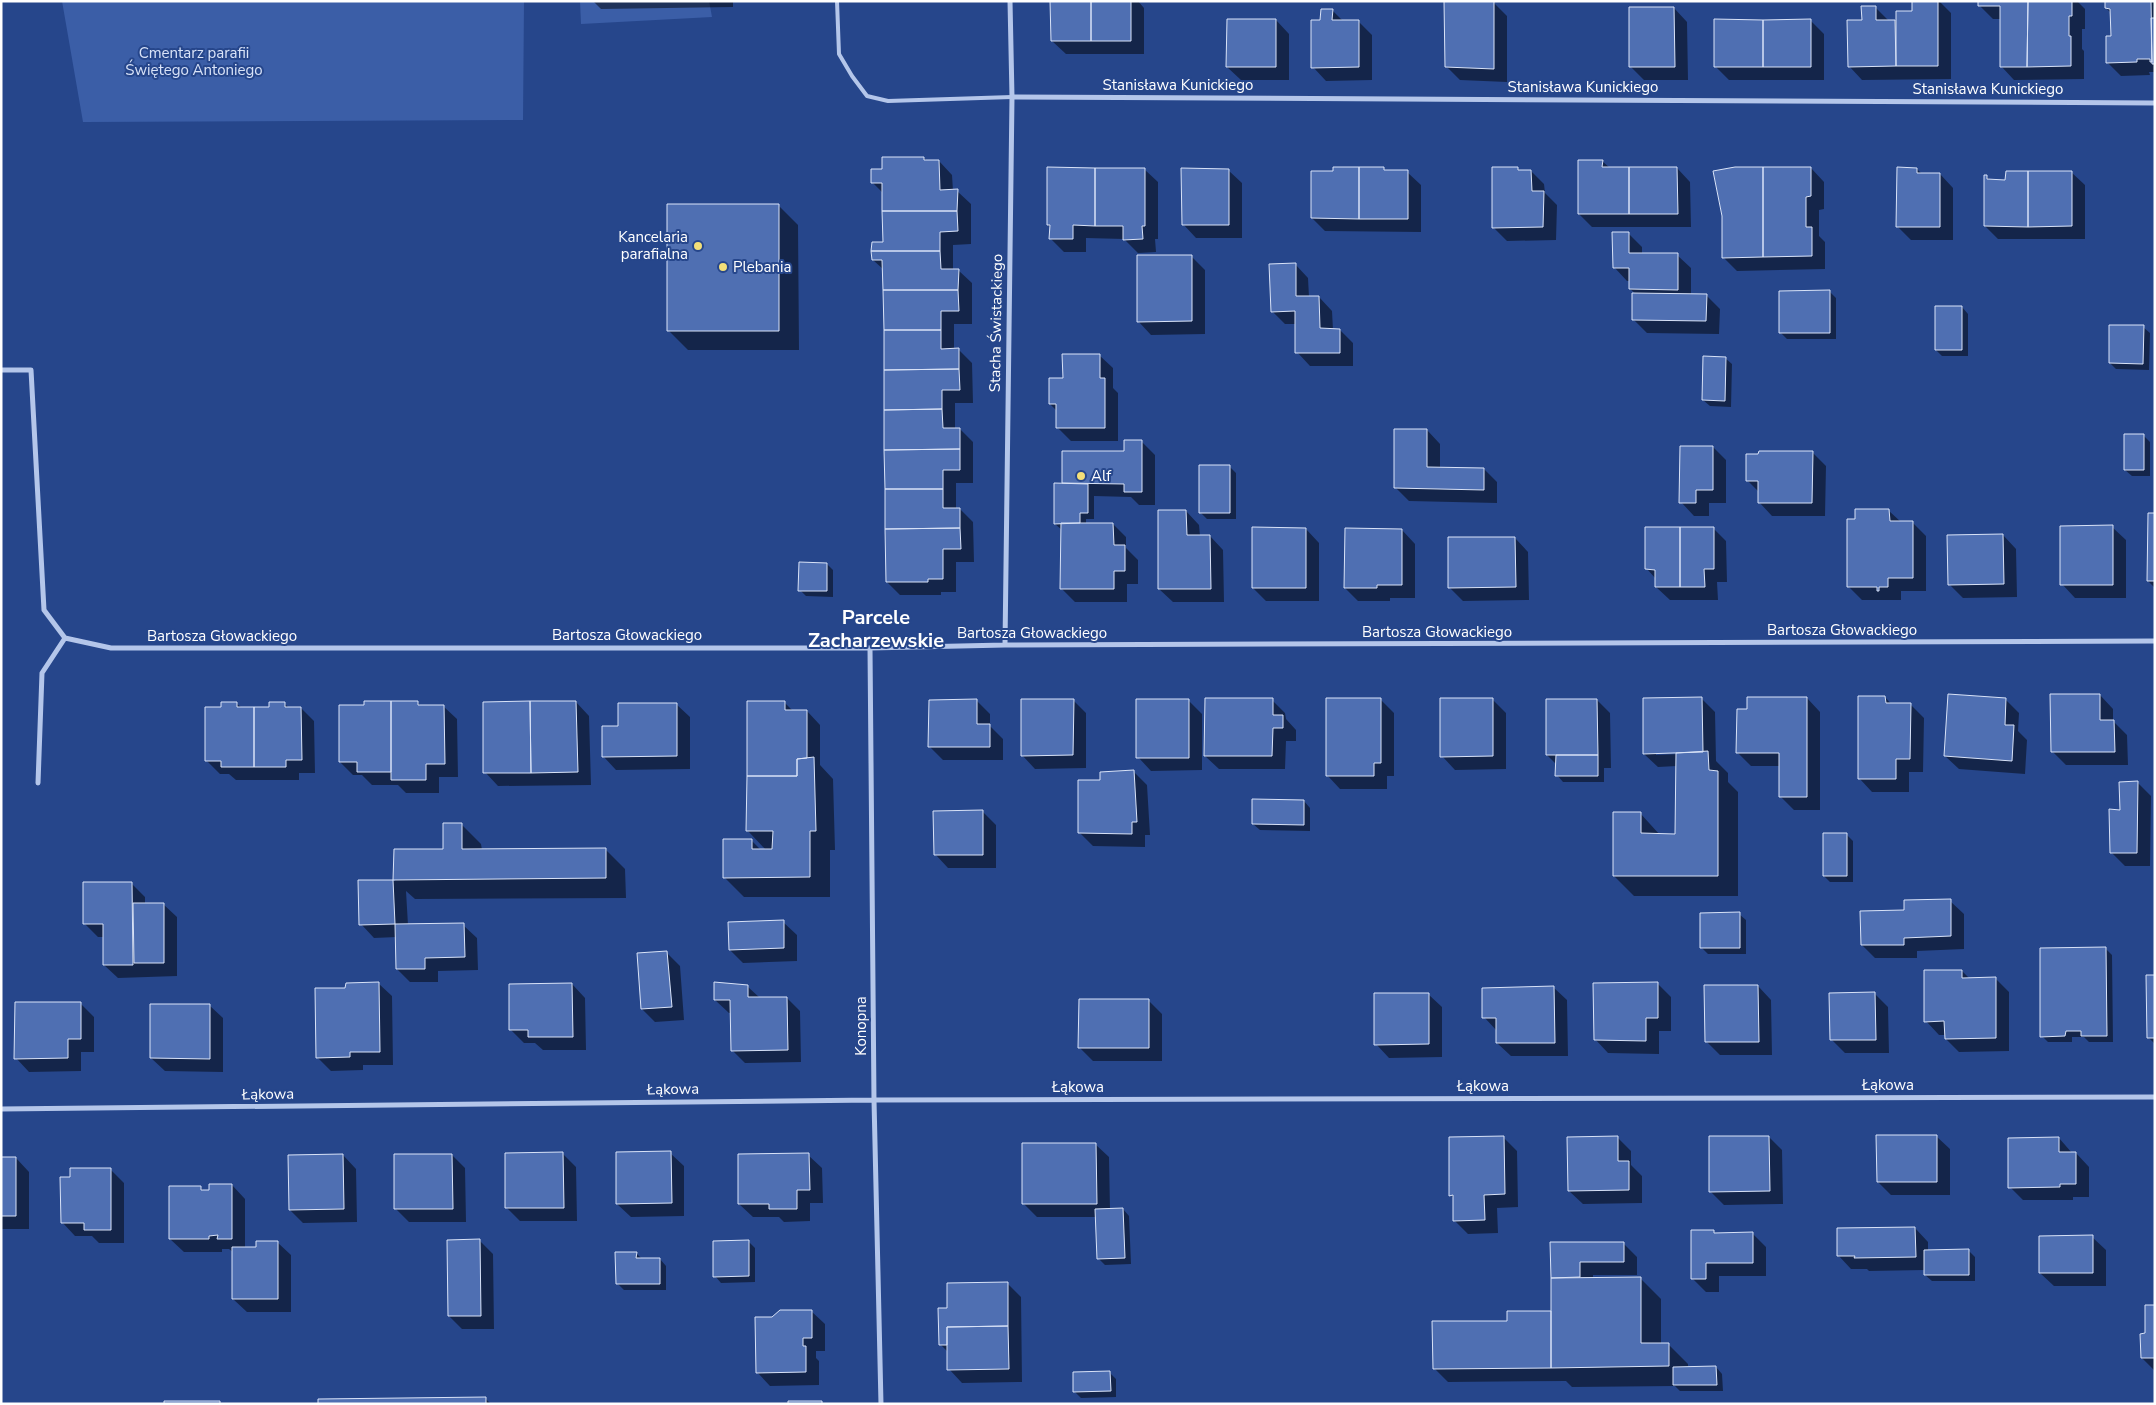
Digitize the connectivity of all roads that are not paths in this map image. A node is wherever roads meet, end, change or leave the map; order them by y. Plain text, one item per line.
1 (838, 1) edge
2 (1010, 1) edge
3 (1012, 97) junction
4 (2155, 103) edge
5 (1, 370) edge
6 (65, 638) junction
7 (2155, 642) edge
8 (1005, 645) junction
9 (870, 648) junction
10 (38, 783) dead end
11 (2155, 1097) edge
12 (874, 1100) junction
13 (1, 1109) edge
14 (881, 1404) edge

1 - 3 lane
2 - 3 street, Stacha Świstackiego
3 - 4 street, Stanisława Kunickiego
3 - 8 street, Stacha Świstackiego
5 - 6 street
6 - 9 street, Bartosza Głowackiego
6 - 10 street
7 - 8 street, Bartosza Głowackiego
8 - 9 street, Bartosza Głowackiego
9 - 12 street, Konopna
11 - 12 street, Łąkowa
12 - 13 street, Łąkowa
12 - 14 street, Konopna

